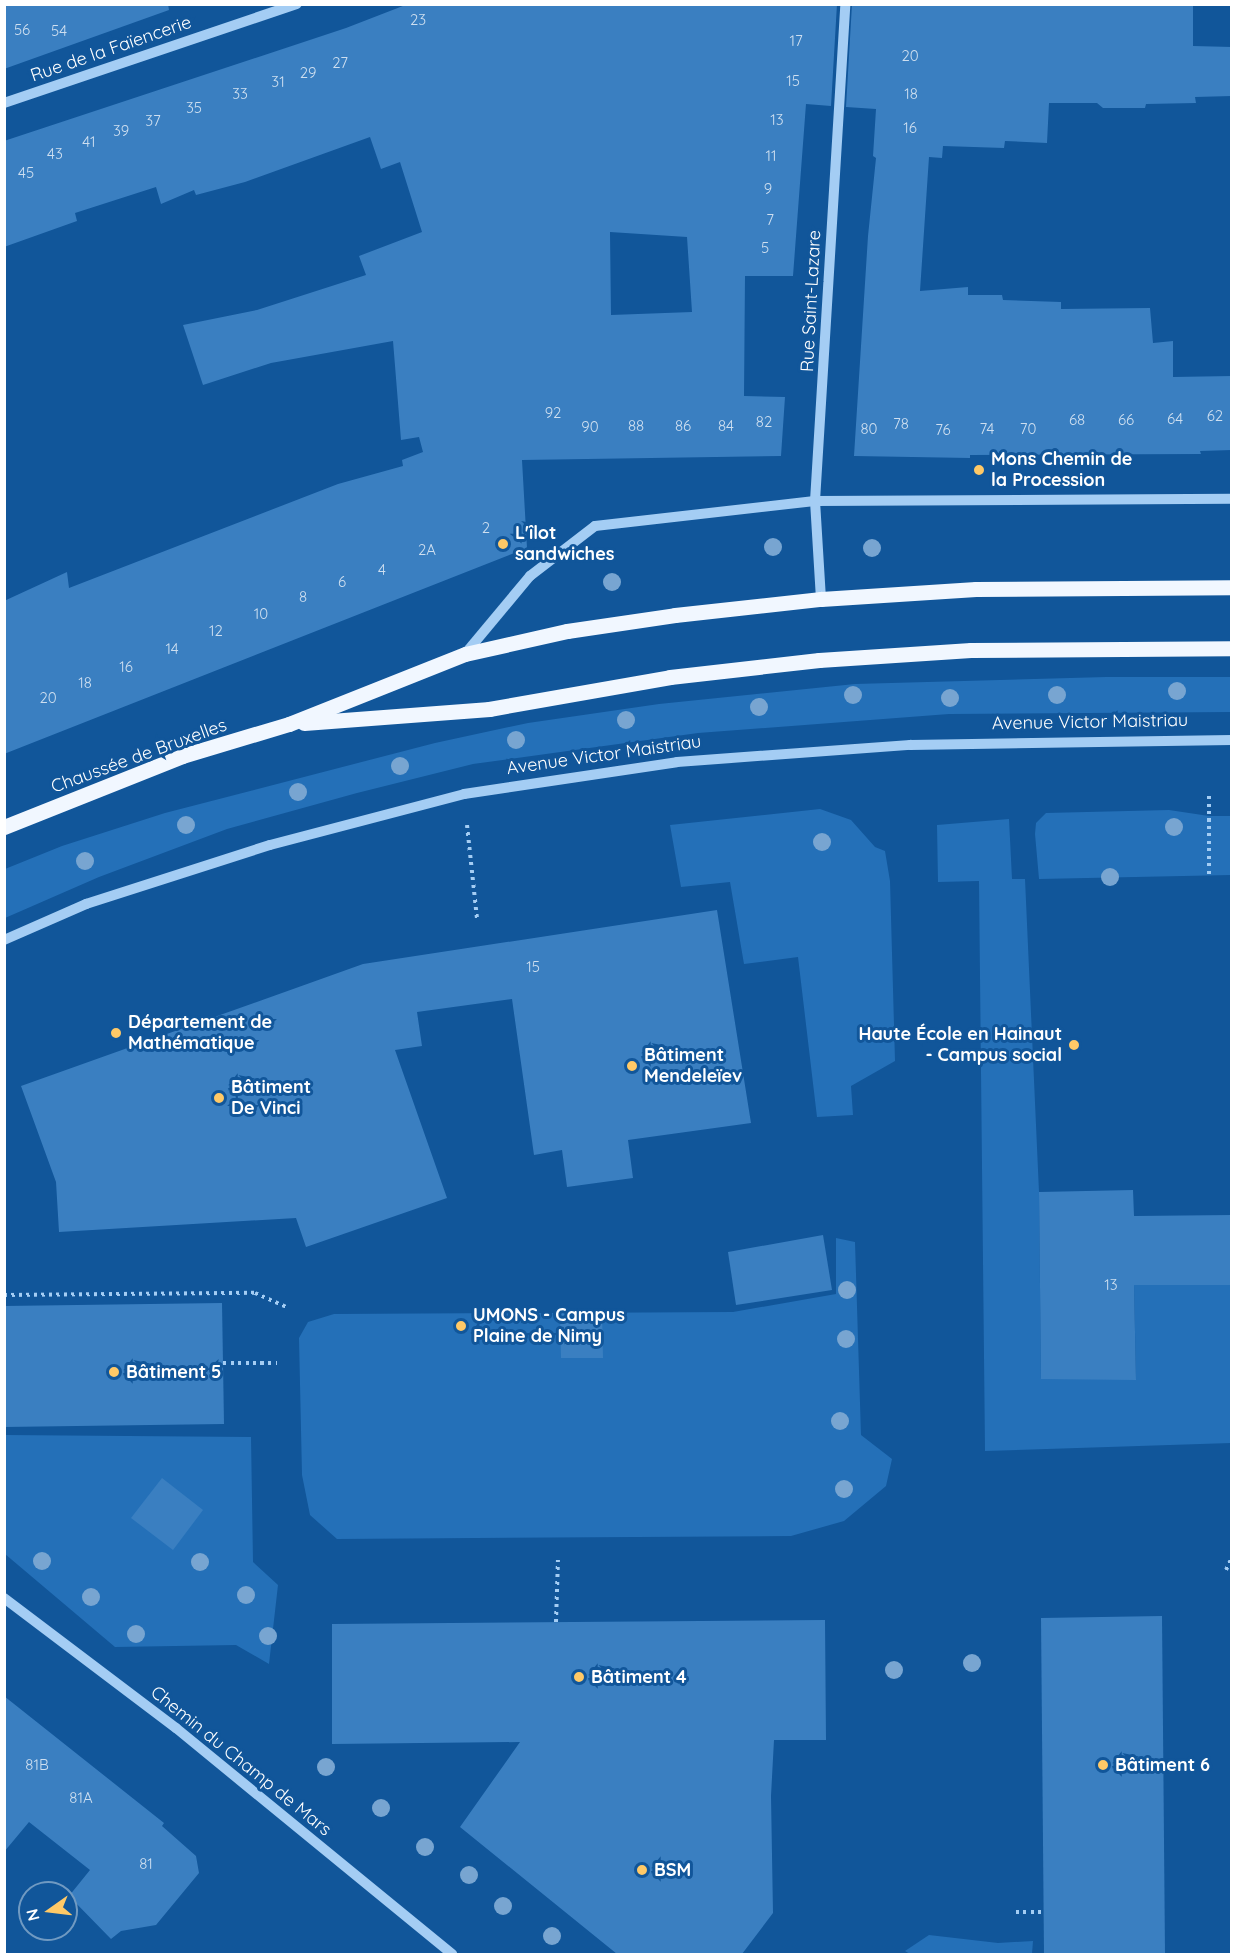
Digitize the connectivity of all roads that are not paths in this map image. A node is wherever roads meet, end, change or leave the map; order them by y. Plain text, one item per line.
1 (297, 4) edge
2 (845, 4) edge
3 (4, 103) edge
4 (1232, 499) edge
5 (815, 501) junction
6 (1232, 587) edge
7 (821, 599) junction
8 (1232, 648) edge
9 (465, 654) junction
10 (289, 724) junction
11 (1232, 740) edge
12 (4, 827) edge
13 (4, 940) edge
14 (4, 1598) edge
15 (452, 1954) edge

1 - 3 street, Rue de la Faïencerie
2 - 5 street, Rue Saint-Lazare
4 - 5 street
5 - 7 street, Rue Saint-Lazare
5 - 9 street
6 - 7 main road
7 - 9 main road
8 - 10 main road
9 - 10 main road
10 - 12 main road, Chaussée de Bruxelles
11 - 13 street, Avenue Victor Maistriau
14 - 15 street, Chemin du Champ de Mars

